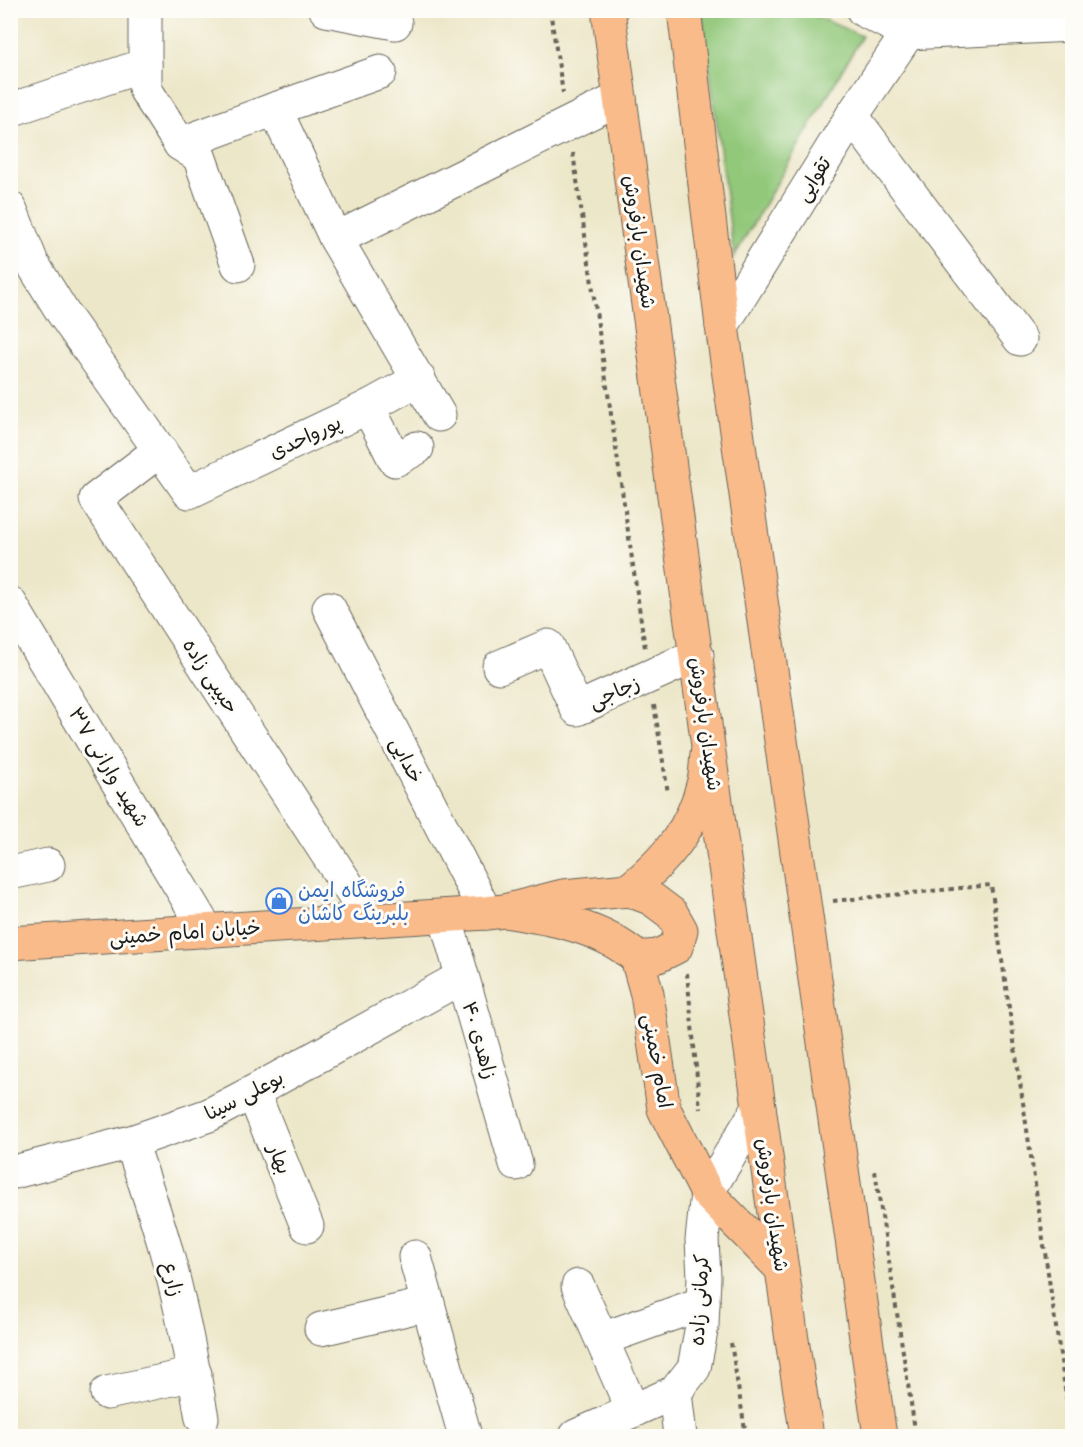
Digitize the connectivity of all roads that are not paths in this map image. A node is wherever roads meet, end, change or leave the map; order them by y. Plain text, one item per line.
1 (145, 10) edge
2 (326, 10) edge
3 (608, 10) edge
4 (684, 10) edge
5 (863, 10) edge
6 (933, 10) edge
7 (395, 23) dead end
8 (1072, 25) edge
9 (908, 33) junction
10 (145, 65) junction
11 (380, 72) dead end
12 (620, 98) junction
13 (275, 109) junction
14 (10, 110) edge
15 (852, 116) junction
16 (180, 144) junction
17 (10, 208) edge
18 (336, 239) junction
19 (238, 265) dead end
20 (722, 326) junction
21 (1020, 339) dead end
22 (419, 379) junction
23 (368, 407) junction
24 (439, 415) dead end
25 (417, 448) dead end
26 (160, 450) junction
27 (10, 603) edge
28 (329, 608) dead end
29 (697, 655) junction
30 (499, 667) dead end
31 (708, 746) junction
32 (48, 865) dead end
33 (10, 873) edge
34 (629, 890) junction
35 (495, 912) junction
36 (445, 916) junction
37 (370, 920) junction
38 (207, 931) junction
39 (10, 943) edge
40 (637, 958) junction
41 (462, 977) junction
42 (253, 1092) junction
43 (759, 1107) junction
44 (131, 1142) junction
45 (516, 1164) dead end
46 (10, 1173) edge
47 (707, 1194) junction
48 (307, 1226) dead end
49 (415, 1257) dead end
50 (782, 1269) junction
51 (578, 1286) dead end
52 (703, 1303) junction
53 (428, 1304) junction
54 (321, 1329) dead end
55 (602, 1339) junction
56 (195, 1374) junction
57 (675, 1392) junction
58 (107, 1393) dead end
59 (633, 1411) junction
60 (202, 1418) dead end
61 (465, 1437) edge
62 (576, 1437) edge
63 (680, 1437) edge
64 (807, 1437) edge
65 (880, 1437) edge

1 - 10 street
2 - 7 street
3 - 12 main road, شهیدان بارفروش
4 - 20 main road
5 - 9 street
6 - 9 street, تقوایی
8 - 9 street
9 - 15 street, تقوایی
10 - 14 street
10 - 16 street
11 - 13 street
12 - 18 street
12 - 29 main road, شهیدان بارفروش
13 - 16 street
13 - 18 street
15 - 20 street, تقوایی
15 - 21 street
16 - 19 street
17 - 26 street
18 - 22 street
20 - 65 main road
22 - 23 street, پورواحدی
22 - 24 street
23 - 25 street
23 - 26 street, پورواحدی
26 - 37 street, حبیبی زاده
27 - 38 street, شهید وارانی ۳۷
28 - 35 street, خدایی
29 - 30 street, زجاجی
29 - 31 main road, شهیدان بارفروش
31 - 34 main road
31 - 43 main road, شهیدان بارفروش
32 - 33 street
34 - 35 main road
34 - 40 main road
35 - 36 main road, خیابان امام خمینی
35 - 40 main road
36 - 37 main road, خیابان امام خمینی
36 - 41 street, زاهدی ۴۰
37 - 38 main road, خیابان امام خمینی
38 - 39 main road, خیابان امام خمینی
40 - 47 main road, امام خمینی
41 - 42 street, بوعلی سینا
41 - 45 street, زاهدی ۴۰
42 - 44 street, بوعلی سینا
42 - 48 street, بهار
43 - 47 street, کرمانی زاده
43 - 50 main road, شهیدان بارفروش
44 - 46 street, بوعلی سینا
44 - 56 street, زارع
47 - 50 main road, امام خمینی
47 - 52 street, کرمانی زاده
49 - 53 street
50 - 64 main road, شهیدان بارفروش
51 - 55 street
52 - 55 street
52 - 57 street, کرمانی زاده
53 - 54 street
53 - 61 street
55 - 59 street
56 - 58 street
56 - 60 street, زارع
57 - 59 street, کرمانی زاده
57 - 63 street
59 - 62 street, کرمانی زاده

